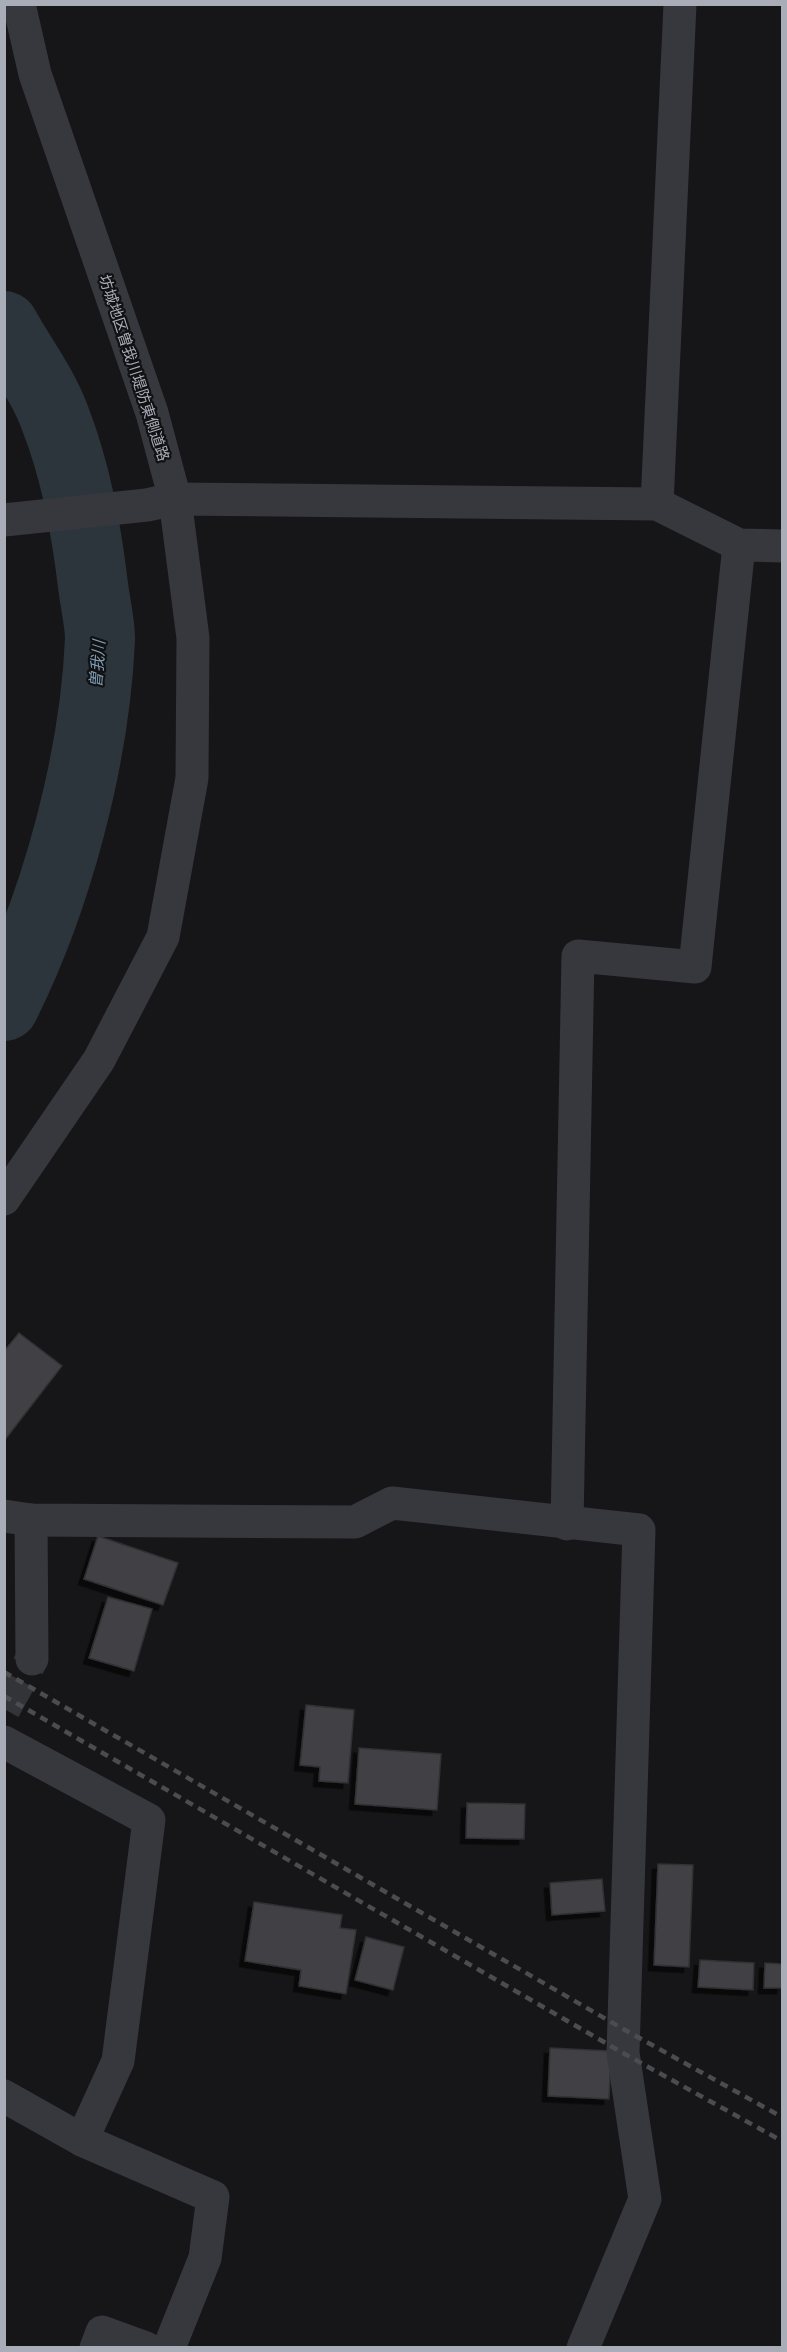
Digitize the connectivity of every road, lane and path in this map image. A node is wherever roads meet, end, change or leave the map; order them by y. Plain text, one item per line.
1 (19, 4) edge
2 (680, 4) edge
3 (161, 502) junction
4 (657, 504) junction
5 (4, 520) edge
6 (739, 545) junction
7 (783, 546) edge
8 (4, 1199) edge
9 (18, 1518) edge
10 (567, 1524) junction
11 (32, 1659) tunnel mouth
12 (4, 1742) edge
13 (4, 2097) edge
14 (82, 2140) junction
15 (96, 2348) edge
16 (146, 2348) edge
17 (169, 2348) edge
18 (583, 2348) edge

1 - 3 street, 坊城地区曽我川堤防東側道路
2 - 4 street
3 - 4 street
3 - 5 street
3 - 8 street, 坊城地区曽我川堤防東側道路
4 - 6 street
6 - 7 street
6 - 10 street
9 - 10 street
9 - 11 street
10 - 18 street
12 - 14 street
13 - 14 street
14 - 17 street
15 - 16 street

